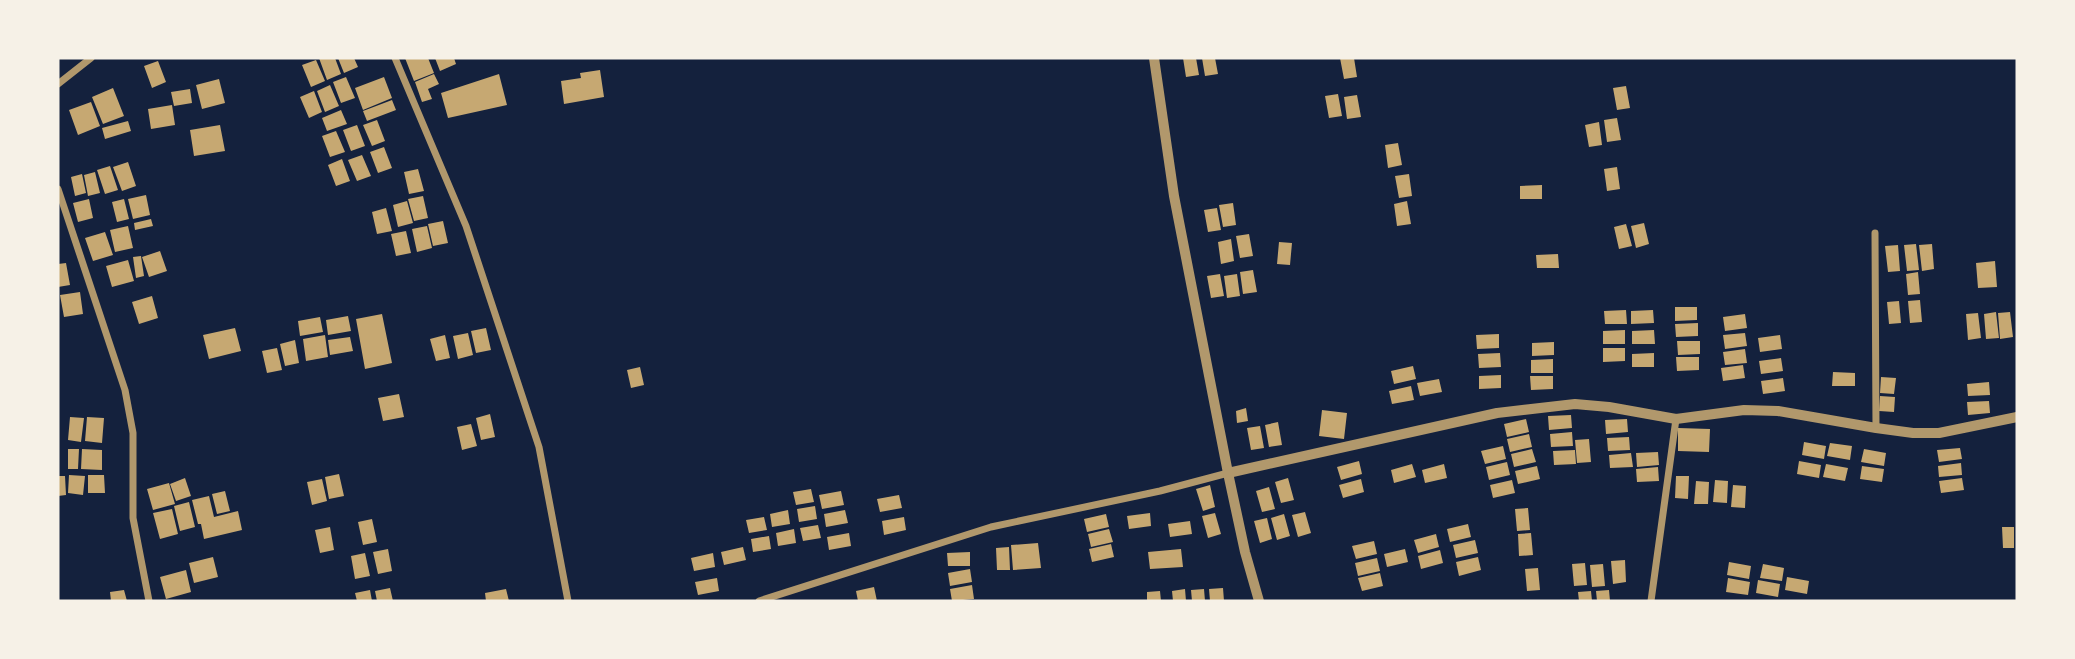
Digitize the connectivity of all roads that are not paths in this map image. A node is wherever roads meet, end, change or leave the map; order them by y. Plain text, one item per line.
1 (91, 58) edge
2 (395, 58) edge
3 (1154, 58) edge
4 (58, 84) edge
5 (58, 189) edge
6 (1875, 233) dead end
7 (2017, 417) edge
8 (1676, 419) junction
9 (1876, 428) junction
10 (1228, 473) junction
11 (149, 601) edge
12 (568, 601) edge
13 (759, 601) edge
14 (1259, 601) edge
15 (1651, 601) edge

1 - 4 street
2 - 12 street
3 - 10 street
5 - 11 street
6 - 9 street
7 - 9 street
8 - 9 street
8 - 10 street
8 - 15 street
10 - 13 street
10 - 14 street

